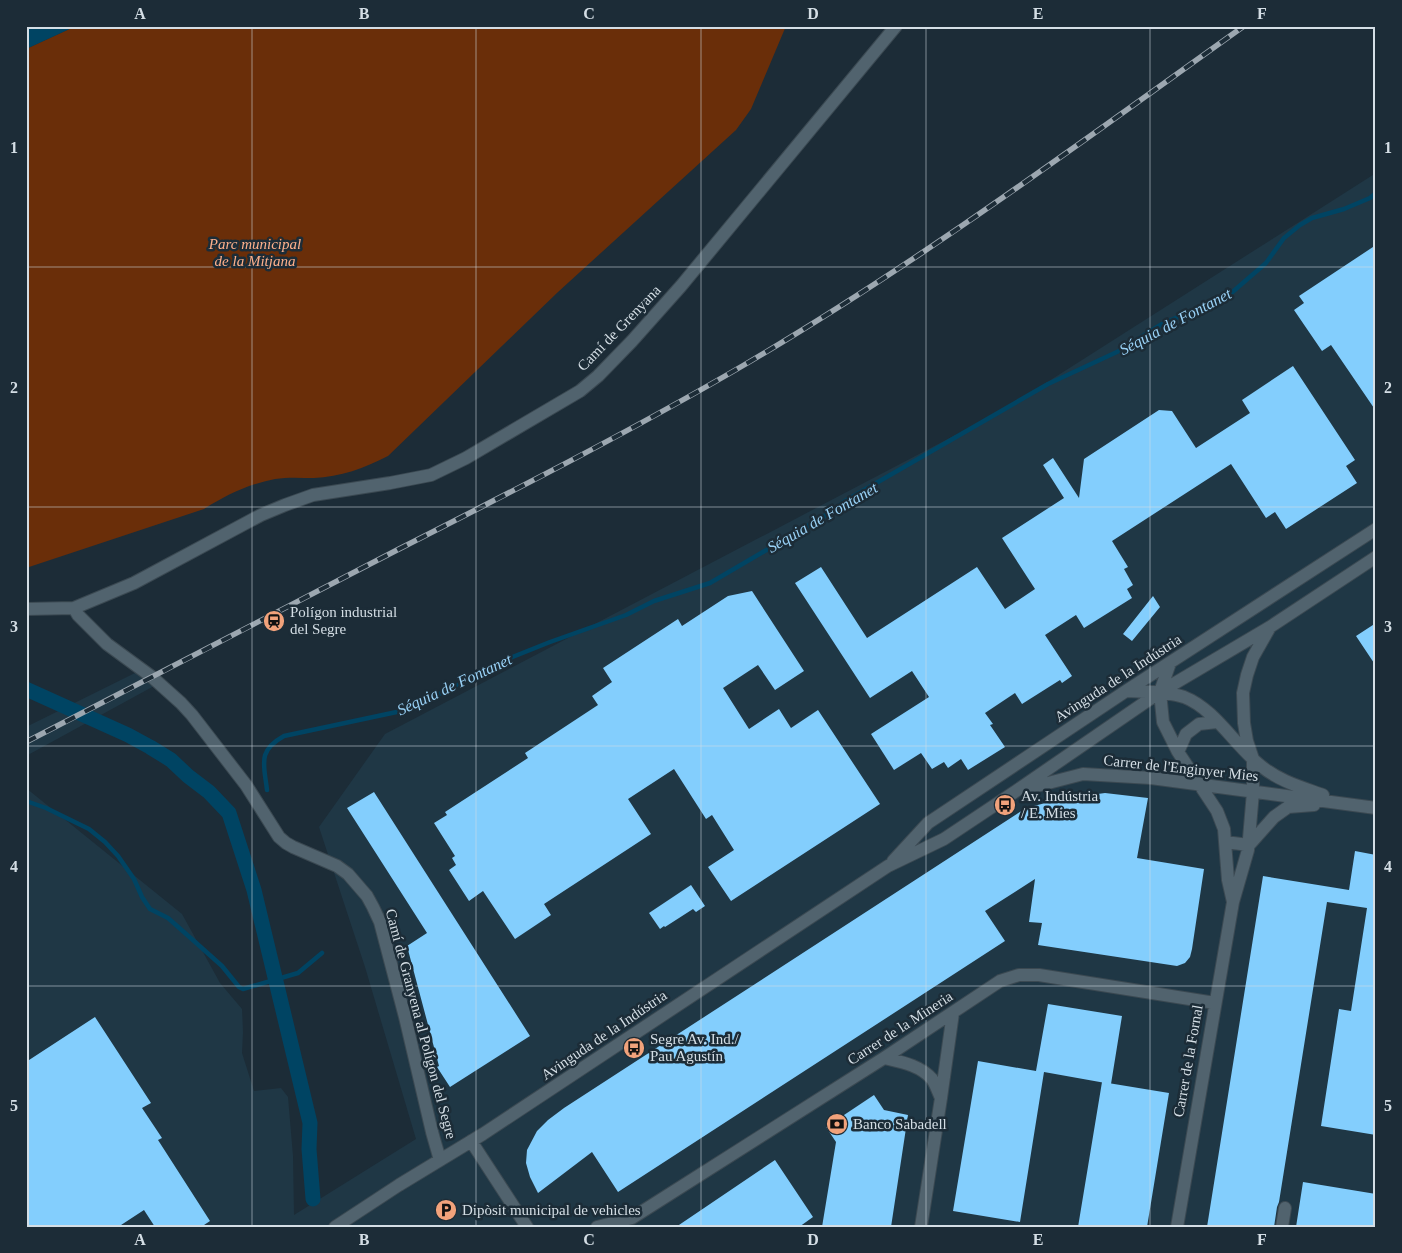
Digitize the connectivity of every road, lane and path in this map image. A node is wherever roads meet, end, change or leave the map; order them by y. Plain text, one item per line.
1 (896, 26) edge
2 (1376, 529) edge
3 (1372, 563) edge
4 (74, 608) junction
5 (26, 609) edge
6 (1270, 627) junction
7 (1170, 663) junction
8 (1126, 691) junction
9 (1160, 692) junction
10 (1217, 722) junction
11 (1178, 752) junction
12 (1253, 759) junction
13 (1201, 784) junction
14 (1016, 791) junction
15 (1253, 792) junction
16 (1344, 803) junction
17 (1376, 808) edge
18 (1225, 842) junction
19 (1249, 845) junction
20 (888, 866) junction
21 (1233, 902) junction
22 (1215, 1003) junction
23 (953, 1013) junction
24 (884, 1058) junction
25 (941, 1098) junction
26 (471, 1141) junction
27 (440, 1160) junction
28 (1285, 1208) dead end
29 (629, 1222) edge
30 (335, 1227) edge
31 (527, 1227) edge
32 (597, 1227) edge
33 (921, 1227) edge
34 (1177, 1227) edge
35 (1282, 1227) edge

1 - 4 street, Camí de Grenyana
2 - 7 street, Avinguda de la Indústria
3 - 6 street, Avinguda de la Indústria
4 - 5 street
4 - 27 street, Camí de Granyena al Polígon del Segre
6 - 9 street, Avinguda de la Indústria
6 - 12 street, Carrer de la Fornal
7 - 8 street, Avinguda de la Indústria
7 - 9 street, Carrer de la Fornal
8 - 9 street, Carrer de l'Enginyer Mies
8 - 20 street, Avinguda de la Indústria
9 - 10 street, Carrer de l'Enginyer Mies
9 - 11 street, Carrer de la Fornal
9 - 14 street, Avinguda de la Indústria
10 - 11 street, Carrer de l'Enginyer Mies
10 - 12 street, Carrer de l'Enginyer Mies
11 - 13 street, Carrer de la Fornal
12 - 15 street, Carrer de la Fornal
12 - 16 street, Carrer de l'Enginyer Mies
13 - 14 street, Carrer de l'Enginyer Mies
13 - 15 street, Carrer de l'Enginyer Mies
13 - 18 street, Carrer de la Fornal
14 - 20 street, Avinguda de la Indústria
15 - 16 street, Carrer de l'Enginyer Mies
15 - 19 street, Carrer de la Fornal
16 - 17 street, Carrer de l'Enginyer Mies
16 - 19 street
18 - 19 street
18 - 21 street, Carrer de la Fornal
19 - 21 street, Carrer de la Fornal
20 - 26 street, Avinguda de la Indústria
21 - 22 street, Carrer de la Fornal
22 - 23 street, Carrer de la Mineria
22 - 34 street, Carrer de la Fornal
23 - 24 street, Carrer de la Mineria
23 - 25 street
24 - 25 street
24 - 29 street, Carrer de la Mineria
25 - 33 street
26 - 27 street, Avinguda de la Indústria
26 - 31 street
27 - 30 street, Avinguda de la Indústria
28 - 35 street
29 - 32 street, Carrer de la Mineria

